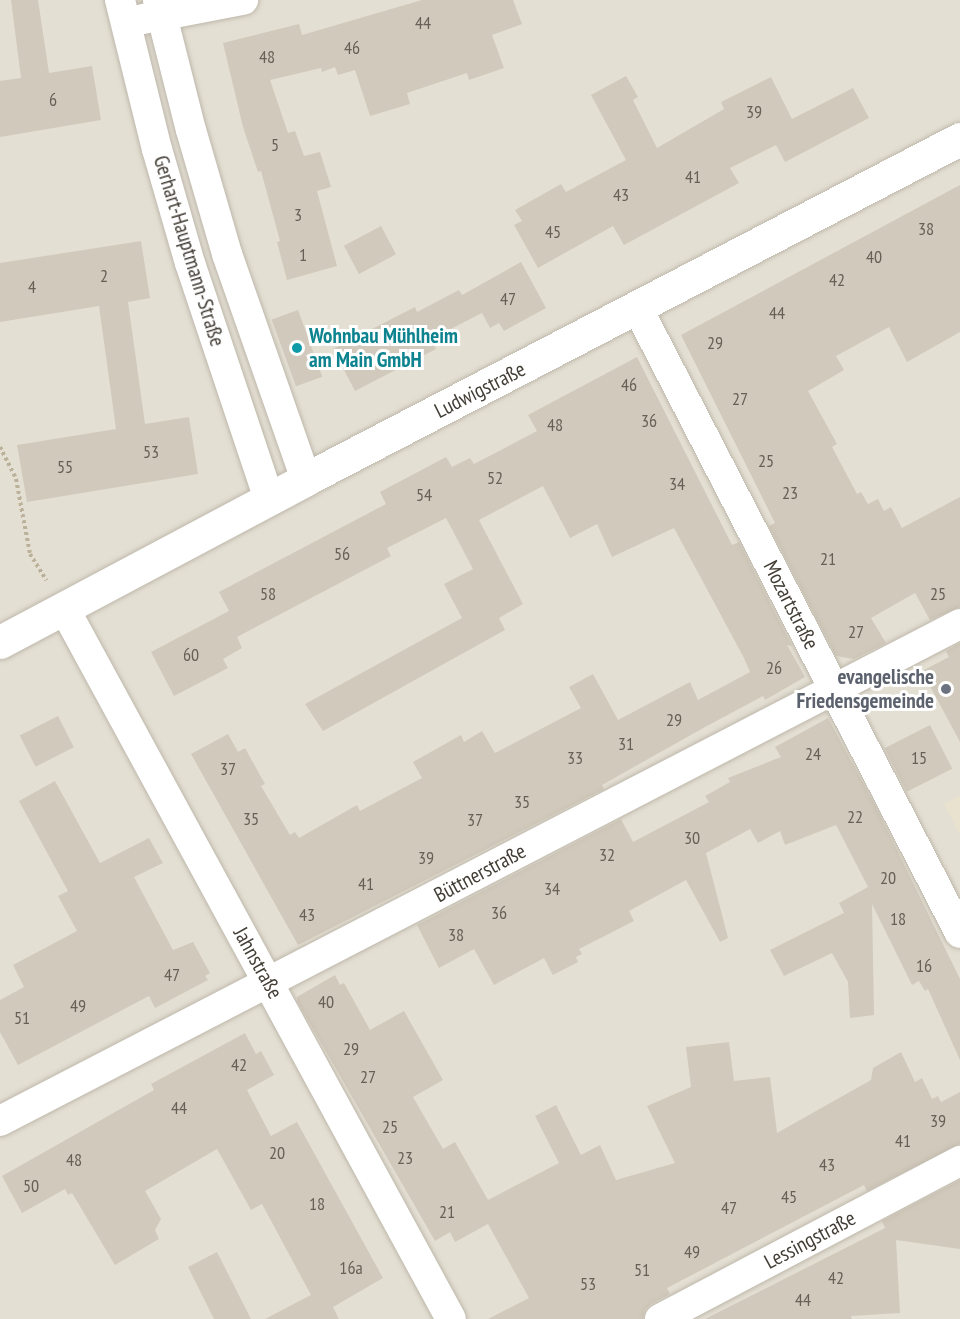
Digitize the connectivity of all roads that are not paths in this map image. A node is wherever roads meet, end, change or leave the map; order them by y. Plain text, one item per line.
1 (243, 0) edge
2 (160, 8) edge
3 (123, 11) edge
4 (960, 139) edge
5 (638, 309) junction
6 (306, 479) junction
7 (269, 499) junction
8 (64, 608) junction
9 (960, 624) edge
10 (0, 642) edge
11 (835, 688) junction
12 (960, 933) edge
13 (268, 983) junction
14 (0, 1121) edge
15 (960, 1161) edge
16 (451, 1319) edge
17 (660, 1319) edge

1 - 2 street
2 - 3 street
2 - 6 street, Gerhart-Hauptmann-Straße
3 - 7 street, Gerhart-Hauptmann-Straße
4 - 5 street, Ludwigstraße
5 - 6 street, Ludwigstraße
5 - 11 street, Mozartstraße
6 - 7 street, Ludwigstraße
7 - 8 street, Ludwigstraße
8 - 10 street, Ludwigstraße
8 - 13 street, Jahnstraße
9 - 11 street, Büttnerstraße
11 - 12 street, Mozartstraße
11 - 13 street, Büttnerstraße
13 - 14 street, Büttnerstraße
13 - 16 street, Jahnstraße
15 - 17 street, Lessingstraße

